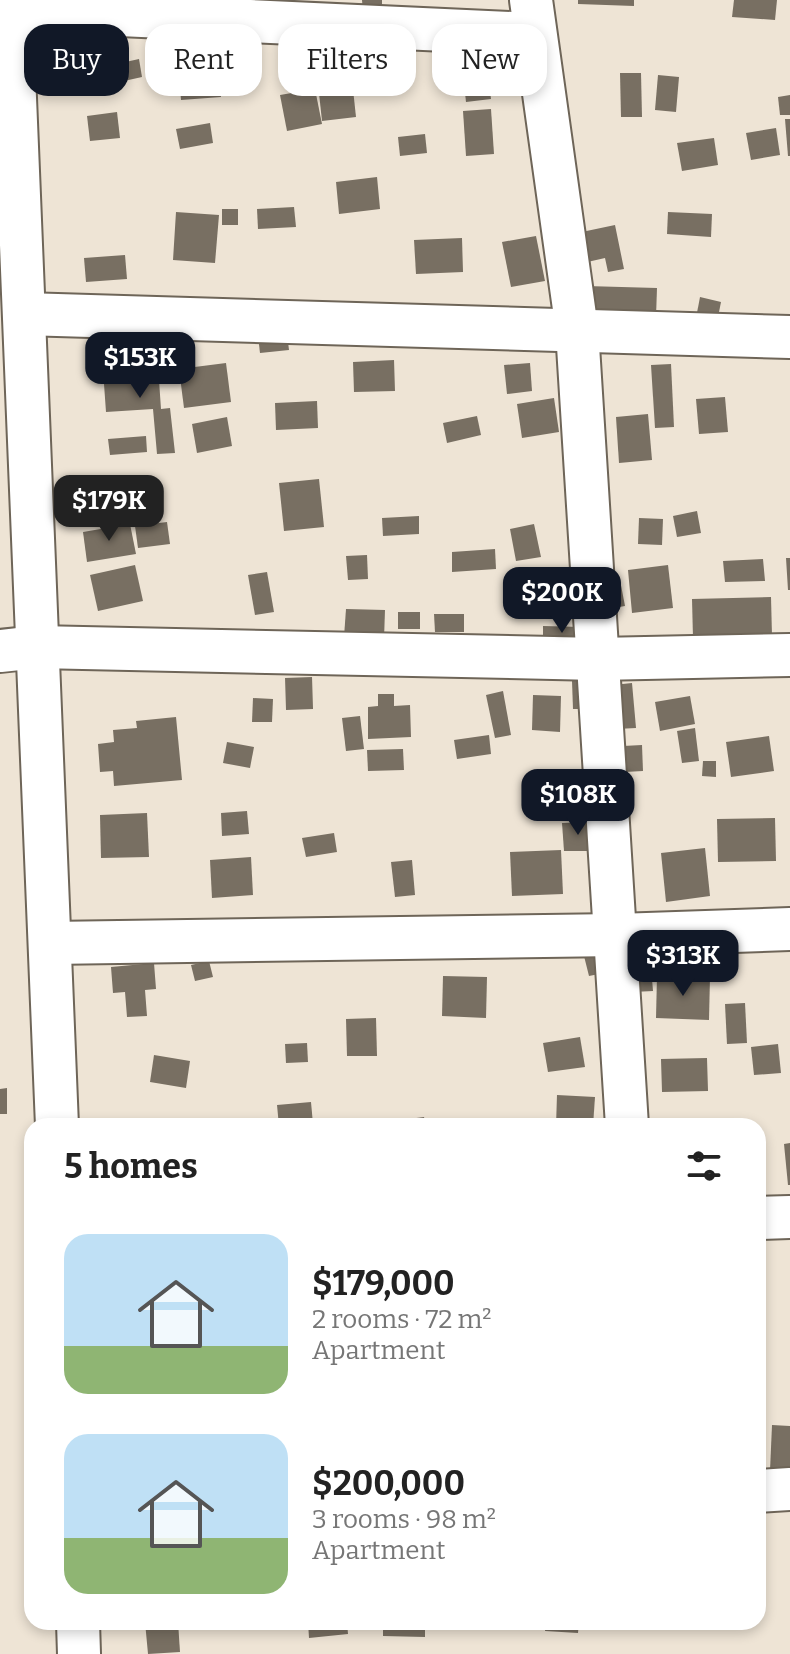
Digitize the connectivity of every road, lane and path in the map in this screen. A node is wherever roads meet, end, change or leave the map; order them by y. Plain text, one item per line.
1 (11, 5) edge
2 (532, 17) edge
3 (24, 314) junction
4 (577, 330) junction
5 (790, 337) edge
6 (13, 371) edge
7 (19, 649) edge
8 (790, 655) edge
9 (598, 659) junction
10 (790, 929) edge
11 (617, 935) junction
12 (50, 943) junction
13 (57, 1118) edge
14 (627, 1118) edge
15 (790, 1217) edge
16 (766, 1218) edge
17 (790, 1489) edge
18 (766, 1490) edge
19 (78, 1630) edge
20 (79, 1654) edge

1 - 2 street
1 - 3 street
2 - 4 street
3 - 4 street
3 - 6 street
4 - 5 street
4 - 9 street
6 - 7 street
7 - 9 street
7 - 12 street
8 - 9 street
9 - 11 street
10 - 11 street
11 - 12 street
11 - 14 street
12 - 13 street
15 - 16 street
17 - 18 street
19 - 20 street

